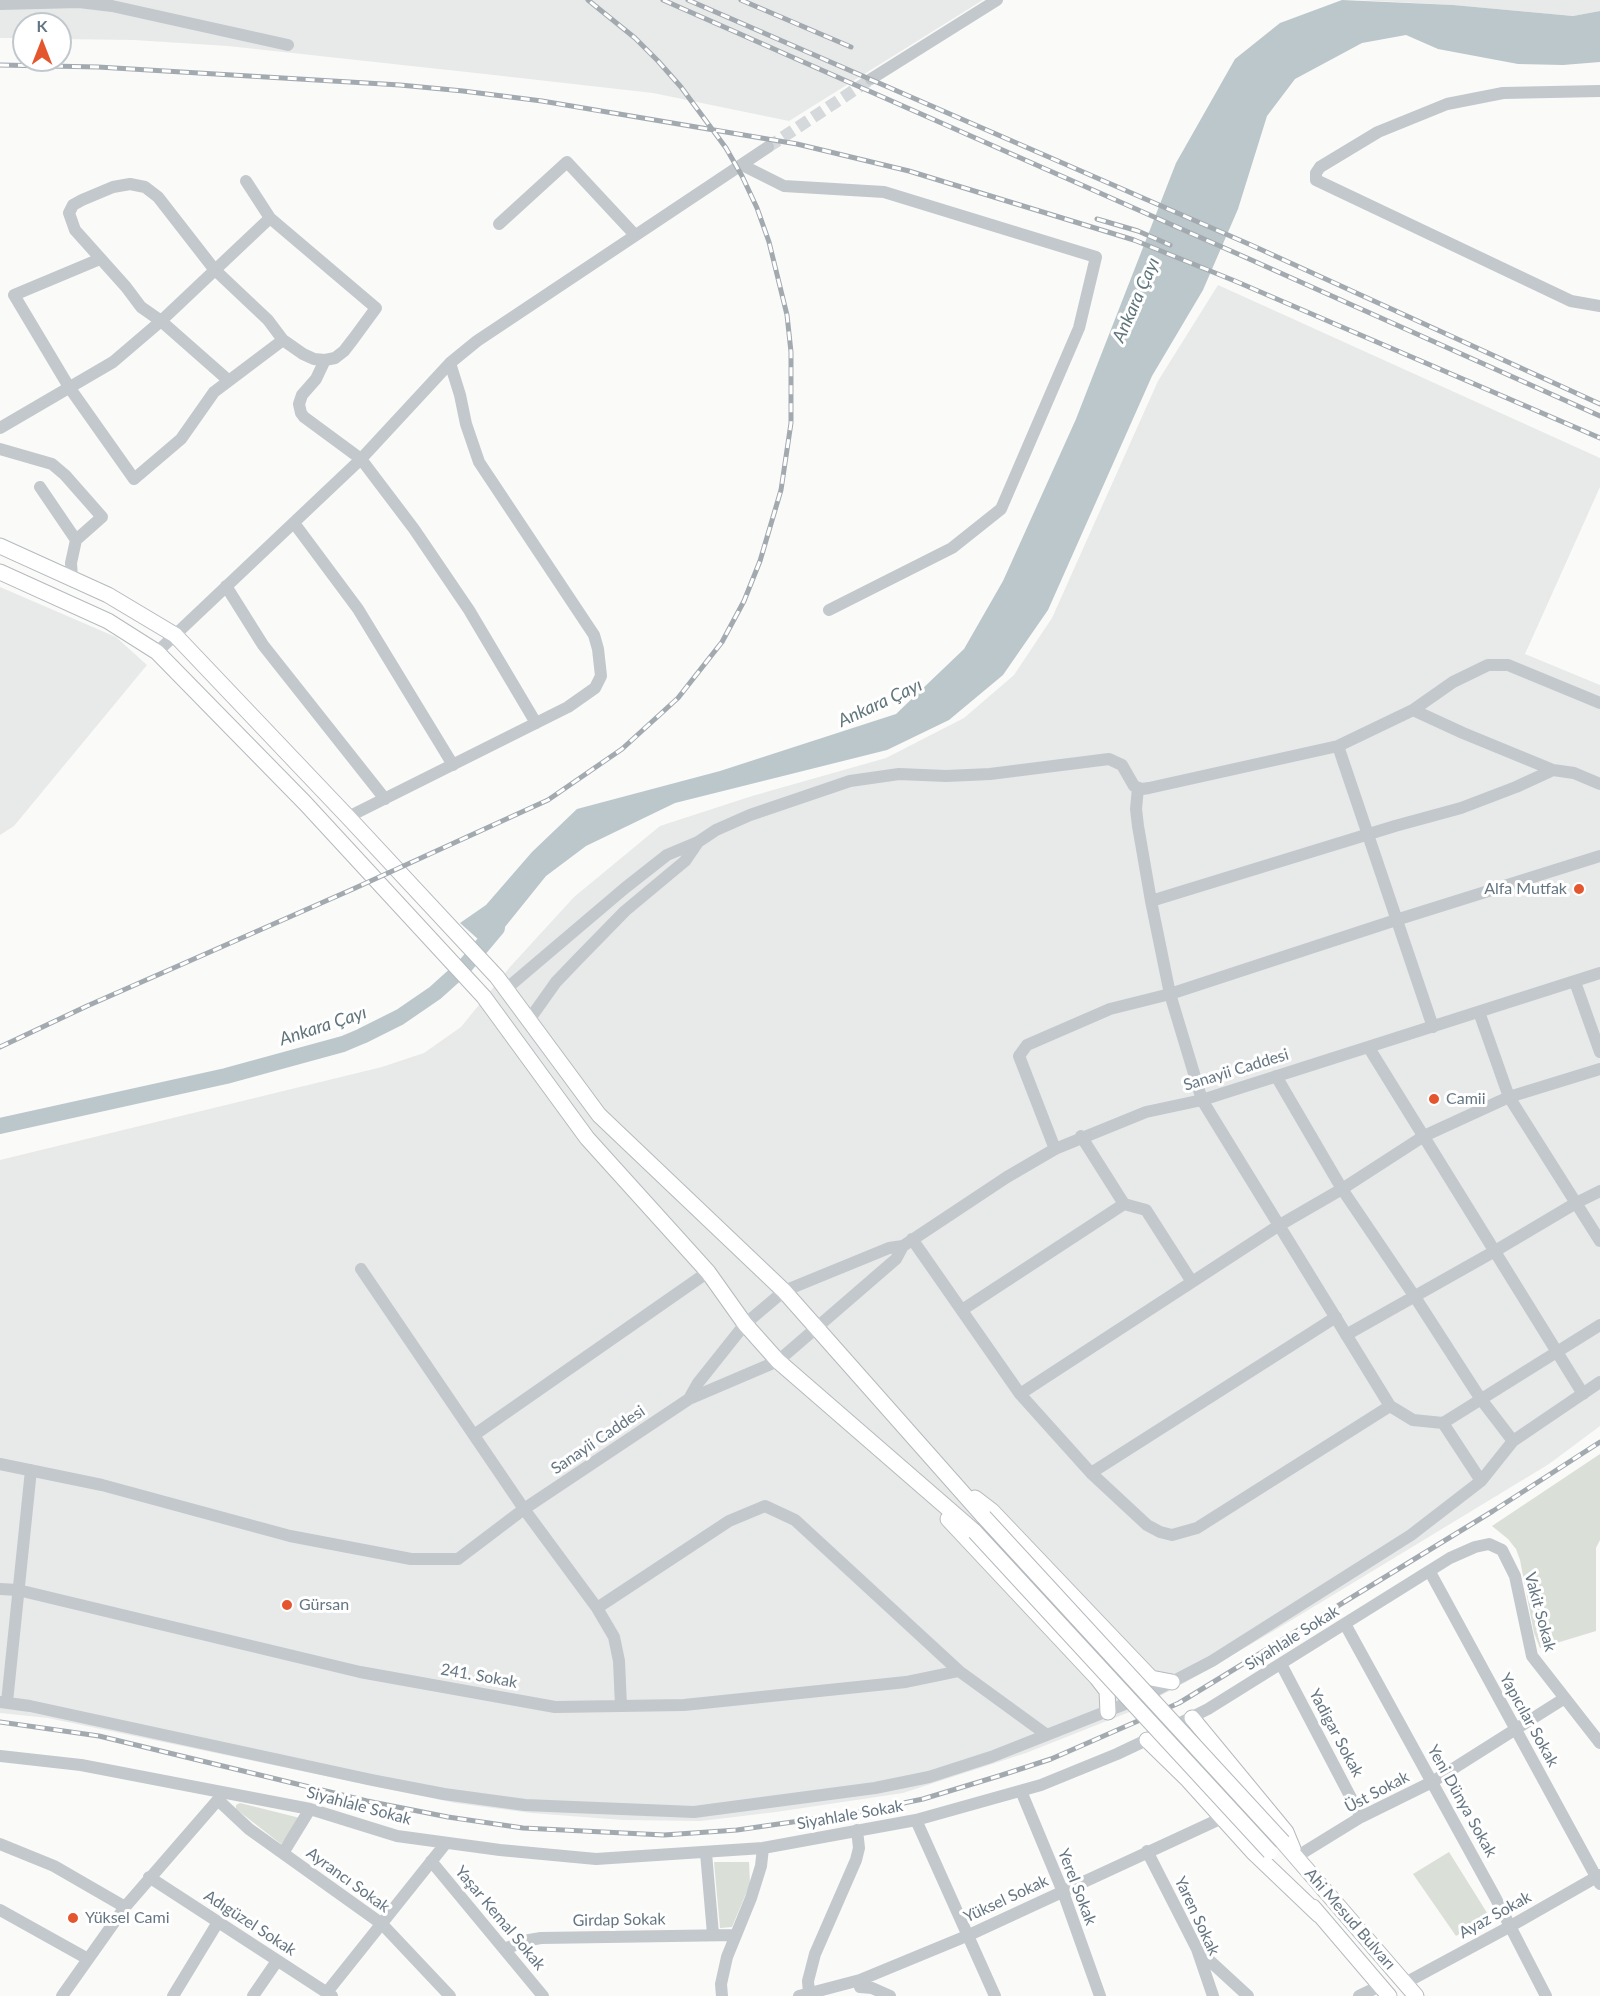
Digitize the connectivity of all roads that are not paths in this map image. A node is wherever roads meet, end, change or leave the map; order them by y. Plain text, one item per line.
1 (998, 0) edge
2 (0, 4) edge
3 (288, 45) dead end
4 (871, 79) tunnel mouth
5 (1600, 91) edge
6 (768, 147) tunnel mouth
7 (742, 165) junction
8 (246, 181) dead end
9 (270, 218) junction
10 (499, 224) dead end
11 (635, 235) junction
12 (100, 259) junction
13 (214, 269) junction
14 (1600, 306) edge
15 (161, 321) junction
16 (283, 340) junction
17 (325, 360) junction
18 (450, 363) junction
19 (228, 380) junction
20 (69, 387) junction
21 (0, 429) edge
22 (0, 449) edge
23 (361, 459) junction
24 (40, 487) dead end
25 (294, 523) junction
26 (76, 540) junction
27 (0, 546) edge
28 (0, 572) edge
29 (72, 578) junction
30 (226, 586) junction
31 (829, 610) dead end
32 (175, 635) junction
33 (157, 652) junction
34 (1600, 704) edge
35 (1413, 710) junction
36 (536, 723) junction
37 (1338, 746) junction
38 (453, 765) junction
39 (1553, 770) junction
40 (1600, 784) edge
41 (1138, 788) junction
42 (385, 799) junction
43 (348, 817) junction
44 (1369, 834) junction
45 (698, 842) junction
46 (1600, 856) edge
47 (1151, 901) junction
48 (1396, 920) junction
49 (1600, 973) edge
50 (1575, 981) junction
51 (501, 983) junction
52 (1170, 994) junction
53 (1479, 1012) junction
54 (528, 1020) junction
55 (1433, 1027) junction
56 (1369, 1048) junction
57 (1600, 1052) edge
58 (1600, 1069) edge
59 (1276, 1076) junction
60 (1509, 1097) junction
61 (1202, 1100) junction
62 (1081, 1136) junction
63 (1424, 1136) junction
64 (1054, 1149) junction
65 (1342, 1189) junction
66 (1600, 1191) edge
67 (1576, 1203) junction
68 (1124, 1204) junction
69 (1278, 1226) junction
70 (1600, 1241) edge
71 (907, 1242) junction
72 (1495, 1251) junction
73 (361, 1269) dead end
74 (708, 1272) junction
75 (1192, 1282) junction
76 (784, 1291) junction
77 (1415, 1297) junction
78 (962, 1310) junction
79 (1336, 1317) junction
80 (745, 1324) junction
81 (1600, 1325) edge
82 (818, 1328) junction
83 (1346, 1335) junction
84 (1558, 1353) junction
85 (778, 1361) junction
86 (1600, 1382) edge
87 (1020, 1394) junction
88 (1583, 1394) junction
89 (1480, 1398) junction
90 (689, 1399) junction
91 (1390, 1407) junction
92 (1443, 1423) junction
93 (474, 1435) junction
94 (1513, 1441) junction
95 (0, 1464) edge
96 (31, 1470) junction
97 (944, 1473) junction
98 (1091, 1473) junction
99 (1481, 1481) junction
100 (929, 1491) junction
101 (524, 1509) junction
102 (1430, 1572) junction
103 (0, 1588) edge
104 (18, 1590) junction
105 (597, 1608) junction
106 (1345, 1624) junction
107 (1117, 1642) junction
108 (1281, 1664) junction
109 (959, 1671) junction
110 (1097, 1678) junction
111 (1172, 1682) junction
112 (1565, 1698) junction
113 (4, 1702) edge
114 (621, 1706) junction
115 (1108, 1712) junction
116 (1192, 1718) junction
117 (1514, 1729) junction
118 (1047, 1735) junction
119 (1147, 1740) junction
120 (1600, 1743) edge
121 (1220, 1751) junction
122 (0, 1756) edge
123 (1188, 1780) junction
124 (1432, 1782) junction
125 (1021, 1791) junction
126 (221, 1796) junction
127 (310, 1809) junction
128 (1361, 1817) junction
129 (1222, 1818) junction
130 (916, 1820) junction
131 (857, 1830) junction
132 (446, 1843) junction
133 (0, 1844) edge
134 (763, 1848) junction
135 (1147, 1851) junction
136 (282, 1852) junction
137 (706, 1853) junction
138 (1296, 1857) junction
139 (431, 1861) junction
140 (149, 1876) junction
141 (1599, 1879) edge
142 (1063, 1892) junction
143 (124, 1907) junction
144 (0, 1910) edge
145 (1319, 1915) junction
146 (219, 1922) junction
147 (381, 1924) junction
148 (1509, 1927) junction
149 (713, 1934) junction
150 (736, 1935) junction
151 (969, 1935) junction
152 (504, 1949) junction
153 (1197, 1949) junction
154 (88, 1959) junction
155 (277, 1961) junction
156 (1405, 1983) junction
157 (859, 1988) edge
158 (1385, 1991) edge
159 (330, 1994) edge
160 (804, 1995) edge
161 (62, 1996) edge
162 (173, 1996) edge
163 (254, 1996) edge
164 (450, 1996) edge
165 (543, 1996) edge
166 (722, 1996) edge
167 (890, 1996) edge
168 (995, 1996) edge
169 (1100, 1996) edge
170 (1213, 1996) edge
171 (1248, 1996) edge
172 (1359, 1996) edge
173 (1416, 1996) edge
174 (1546, 1996) edge

1 - 4 street
2 - 3 street
5 - 14 street
6 - 7 street
7 - 11 street
7 - 31 street
8 - 9 street
9 - 13 street
9 - 17 street
10 - 11 street
11 - 18 street
12 - 13 street
12 - 15 street
12 - 20 street
13 - 15 street
13 - 16 street
15 - 19 street
15 - 20 street
16 - 17 street
16 - 19 street
17 - 23 street
18 - 23 street
18 - 36 street
19 - 20 street
20 - 21 street
22 - 26 street
23 - 25 street
23 - 36 street
24 - 26 street
25 - 30 street
25 - 38 street
26 - 29 street
27 - 29 main road
28 - 33 main road
29 - 32 main road
30 - 32 street
30 - 42 street
32 - 33 street
32 - 43 main road
33 - 74 main road
34 - 35 street
35 - 37 street
35 - 39 street
36 - 38 street
37 - 41 street
37 - 44 street
38 - 42 street
39 - 40 street
39 - 44 street
41 - 45 street
41 - 47 street
42 - 43 street
43 - 51 main road
44 - 47 street
44 - 48 street
45 - 51 street
45 - 54 street
46 - 48 street
47 - 52 street
48 - 52 street
48 - 55 street
49 - 50 street, Sanayii Caddesi
50 - 53 street, Sanayii Caddesi
50 - 57 street
51 - 54 main road
52 - 61 street
52 - 64 street
53 - 55 street, Sanayii Caddesi
53 - 60 street
54 - 76 main road
55 - 56 street, Sanayii Caddesi
56 - 59 street, Sanayii Caddesi
56 - 63 street
58 - 60 street
59 - 61 street, Sanayii Caddesi
59 - 65 street
60 - 63 street
60 - 67 street
61 - 62 street, Sanayii Caddesi
61 - 69 street
62 - 64 street, Sanayii Caddesi
62 - 68 street
63 - 65 street
63 - 72 street
64 - 71 street, Sanayii Caddesi
65 - 69 street
65 - 77 street
66 - 67 street
67 - 70 street
67 - 72 street
68 - 75 street
68 - 78 street
69 - 75 street
69 - 79 street
71 - 76 street, Sanayii Caddesi
71 - 78 street
71 - 82 street, Sanayii Caddesi
72 - 77 street
72 - 84 street
73 - 93 street
74 - 80 main road
74 - 93 street
75 - 87 street
76 - 80 street, Sanayii Caddesi
76 - 82 main road
77 - 83 street
77 - 89 street
78 - 87 street
79 - 83 street
79 - 98 street
80 - 85 main road
80 - 90 street, Sanayii Caddesi
81 - 84 street
82 - 85 street, Sanayii Caddesi
82 - 97 main road
83 - 91 street
84 - 88 street
84 - 89 street
85 - 90 street, Sanayii Caddesi
85 - 100 main road
86 - 88 street
87 - 98 street
88 - 94 street
89 - 92 street
89 - 94 street
90 - 101 street, Sanayii Caddesi
91 - 92 street
91 - 98 street
92 - 99 street
93 - 101 street
94 - 99 street
95 - 96 street, Sanayii Caddesi
96 - 101 street, Sanayii Caddesi
96 - 104 street
97 - 107 main road
97 - 138 main road, Ahi Mesud Bulvarı, bridge
99 - 111 street
100 - 110 main road
100 - 145 main road, Ahi Mesud Bulvarı, bridge
101 - 105 street
102 - 106 street, Siyahlale Sokak
102 - 112 street, Vakit Sokak
102 - 117 street, Yapıcılar Sokak
103 - 104 street, 241. Sokak
104 - 113 street
104 - 114 street, 241. Sokak
105 - 109 street
105 - 114 street
106 - 108 street, Siyahlale Sokak
106 - 124 street, Yeni Dünya Sokak
107 - 110 main road
107 - 111 main road
108 - 116 street, Siyahlale Sokak
108 - 128 street, Yadigar Sokak
109 - 114 street, 241. Sokak
109 - 118 street
110 - 115 main road
111 - 115 street
112 - 117 street, Üst Sokak
112 - 120 street, Vakit Sokak
113 - 118 street
115 - 118 street
116 - 119 street, Siyahlale Sokak
116 - 121 main road
117 - 124 street, Üst Sokak
117 - 141 street, Yapıcılar Sokak
119 - 123 main road
119 - 125 street, Siyahlale Sokak
121 - 123 main road
121 - 138 main road
122 - 126 street, Siyahlale Sokak
123 - 129 main road
124 - 128 street, Üst Sokak
124 - 148 street, Yeni Dünya Sokak
125 - 130 street, Siyahlale Sokak
125 - 142 street, Yerel Sokak
126 - 127 street, Siyahlale Sokak
126 - 136 street, Ayrancı Sokak
126 - 140 street
127 - 132 street, Siyahlale Sokak
127 - 136 street
128 - 138 street, Üst Sokak
129 - 135 street, Yüksel Sokak
129 - 145 main road
130 - 131 street, Siyahlale Sokak
130 - 151 street
131 - 134 street, Siyahlale Sokak
131 - 160 street
132 - 137 street, Siyahlale Sokak
132 - 139 street
133 - 143 street
134 - 137 street, Siyahlale Sokak
134 - 150 street
135 - 142 street, Yüksel Sokak
135 - 153 street, Yaren Sokak
136 - 147 street, Ayrancı Sokak
137 - 149 street
138 - 156 main road, Ahi Mesud Bulvarı
139 - 147 street
139 - 152 street, Yaşar Kemal Sokak
140 - 143 street
140 - 146 street, Adıgüzel Sokak
141 - 148 street, Ayaz Sokak
142 - 151 street, Yüksel Sokak
142 - 169 street, Yerel Sokak
143 - 154 street
144 - 154 street
145 - 158 main road, Ahi Mesud Bulvarı
146 - 155 street, Adıgüzel Sokak
146 - 162 street
147 - 159 street
147 - 164 street, Ayrancı Sokak
148 - 156 street, Ayaz Sokak
148 - 174 street, Yeni Dünya Sokak
149 - 150 street, Girdap Sokak
149 - 152 street, Girdap Sokak
150 - 166 street
151 - 157 street, Yüksel Sokak
151 - 168 street
152 - 165 street, Yaşar Kemal Sokak
153 - 170 street, Yaren Sokak
153 - 171 street
154 - 161 street
155 - 159 street, Adıgüzel Sokak
155 - 163 street
156 - 173 main road, Ahi Mesud Bulvarı
157 - 160 street, Yüksel Sokak
157 - 167 street
158 - 172 street

